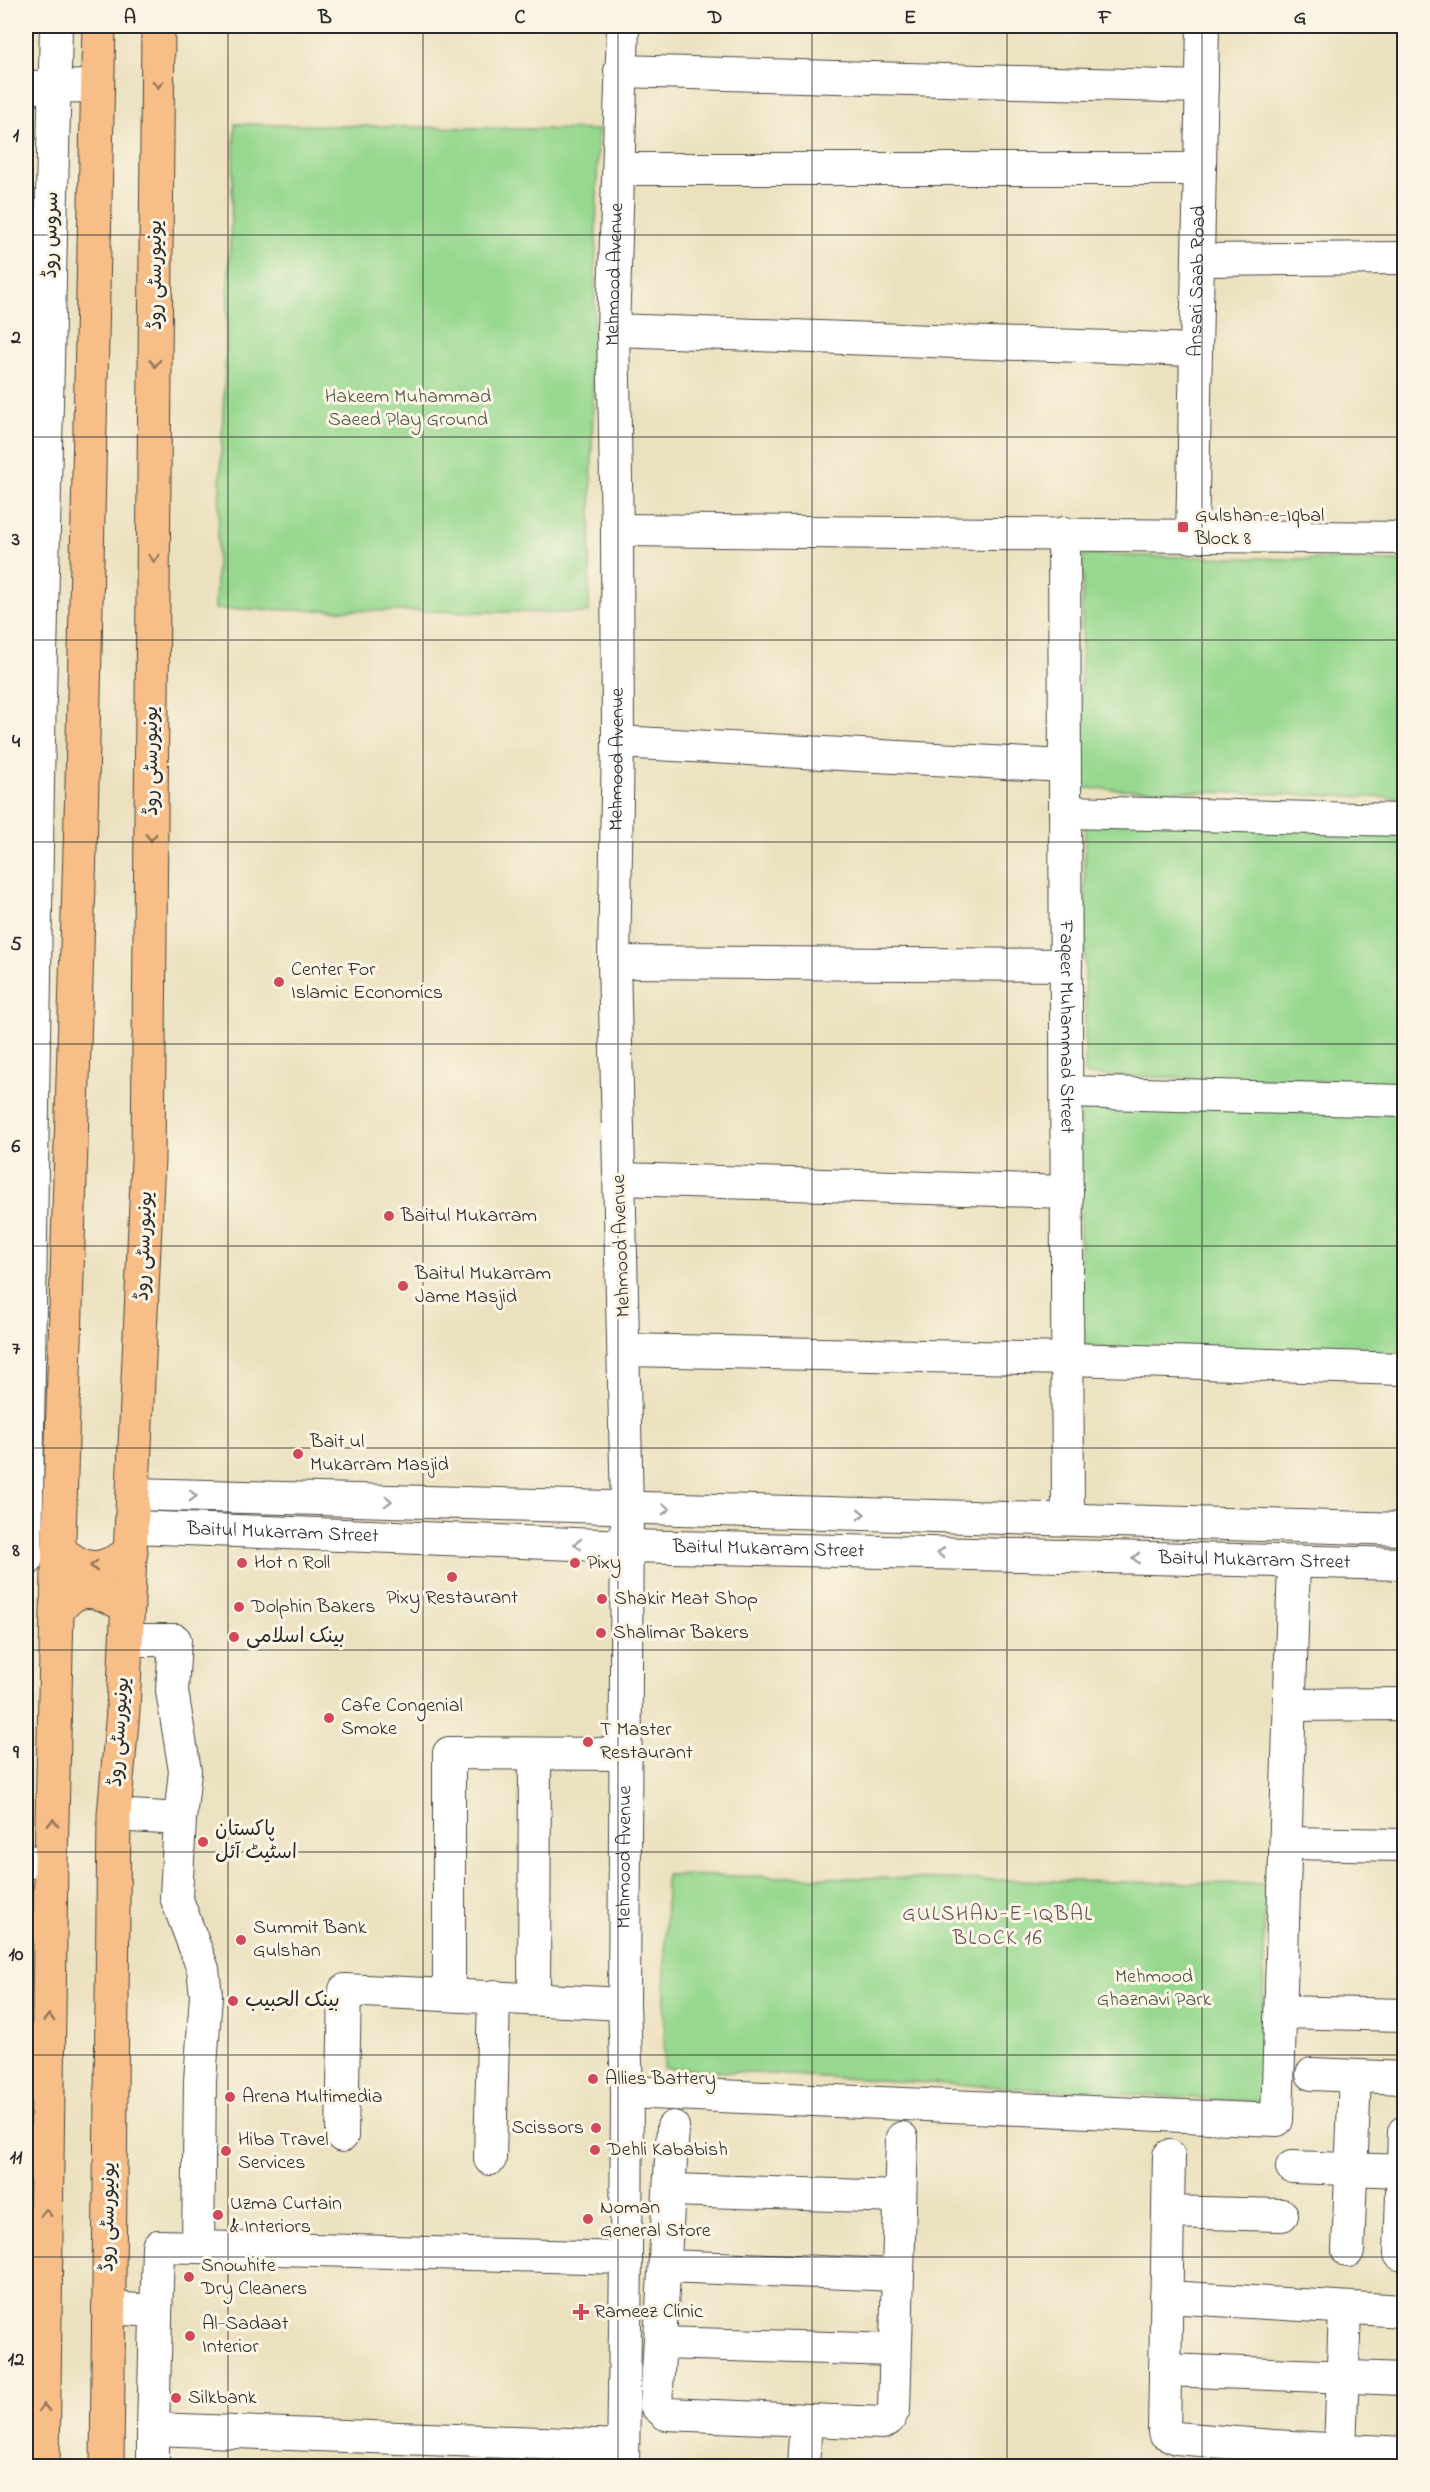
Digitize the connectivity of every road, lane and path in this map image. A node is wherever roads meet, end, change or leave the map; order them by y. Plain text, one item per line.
1 (56, 26) edge
2 (99, 26) edge
3 (158, 26) edge
4 (623, 26) edge
5 (1203, 26) edge
6 (620, 71) junction
7 (98, 86) junction
8 (40, 87) edge
9 (1202, 87) junction
10 (619, 169) junction
11 (1200, 170) junction
12 (1404, 258) edge
13 (1198, 260) junction
14 (613, 330) junction
15 (1195, 350) junction
16 (617, 530) junction
17 (1064, 533) junction
18 (1192, 537) junction
19 (1404, 538) edge
20 (618, 742) junction
21 (1065, 766) junction
22 (32, 780) edge
23 (82, 784) junction
24 (1065, 812) junction
25 (1404, 820) edge
26 (614, 962) junction
27 (1066, 965) junction
28 (1067, 1092) junction
29 (1404, 1101) edge
30 (620, 1179) junction
31 (1067, 1192) junction
32 (625, 1350) junction
33 (1069, 1359) junction
34 (1404, 1369) edge
35 (134, 1494) junction
36 (627, 1508) junction
37 (1068, 1519) junction
38 (1404, 1529) edge
39 (132, 1539) junction
40 (627, 1546) junction
41 (58, 1560) junction
42 (26, 1561) edge
43 (1294, 1562) junction
44 (1404, 1564) edge
45 (26, 1571) edge
46 (58, 1610) junction
47 (127, 1624) junction
48 (1404, 1704) edge
49 (1290, 1705) junction
50 (627, 1754) junction
51 (535, 1755) junction
52 (114, 1815) junction
53 (180, 1819) junction
54 (1286, 1843) junction
55 (1404, 1845) edge
56 (38, 1861) edge
57 (449, 1995) junction
58 (494, 1996) junction
59 (534, 1999) junction
60 (624, 2004) junction
61 (1281, 2012) junction
62 (1404, 2015) edge
63 (1312, 2074) dead end
64 (1355, 2076) junction
65 (1404, 2078) edge
66 (627, 2092) junction
67 (673, 2127) dead end
68 (1404, 2132) edge
69 (342, 2136) dead end
70 (902, 2138) dead end
71 (1169, 2156) dead end
72 (490, 2159) dead end
73 (1292, 2168) dead end
74 (1351, 2169) junction
75 (1404, 2171) edge
76 (670, 2190) junction
77 (900, 2197) junction
78 (1168, 2212) junction
79 (1282, 2215) dead end
80 (198, 2247) junction
81 (1348, 2252) dead end
82 (1400, 2254) dead end
83 (626, 2258) junction
84 (665, 2266) junction
85 (898, 2275) junction
86 (1166, 2297) junction
87 (108, 2308) junction
88 (1345, 2309) junction
89 (156, 2311) junction
90 (1404, 2311) edge
91 (660, 2343) junction
92 (895, 2350) junction
93 (1165, 2370) junction
94 (1343, 2377) junction
95 (1404, 2379) edge
96 (806, 2420) junction
97 (153, 2430) junction
98 (1404, 2453) edge
99 (623, 2456) edge
100 (1273, 2456) edge
101 (1348, 2456) edge
102 (43, 2466) edge
103 (107, 2466) edge
104 (153, 2466) edge
105 (803, 2466) edge

1 - 8 street, سروس روڈ
2 - 7 main road
3 -> 35 main road, یونیورسٹی روڈ
4 - 6 street, Mehmood Avenue
5 - 9 street, Ansari Saab Road
6 - 9 street
6 - 10 street, Mehmood Avenue
7 - 8 street
7 - 23 main road
8 - 22 street, سروس روڈ
9 - 11 street, Ansari Saab Road
10 - 11 street
10 - 14 street, Mehmood Avenue
11 - 13 street, Ansari Saab Road
12 - 13 street
13 - 15 street, Ansari Saab Road
14 - 15 street
14 - 16 street, Mehmood Avenue
15 - 18 street, Ansari Saab Road
16 - 17 street
16 - 20 street, Mehmood Avenue
17 - 18 street
17 - 21 street, Faqeer Muhammad Street
18 - 19 street
20 - 21 street
20 - 26 street, Mehmood Avenue
21 - 24 street, Faqeer Muhammad Street
22 - 23 street
22 - 42 street, سروس روڈ
23 - 41 main road
24 - 25 street
24 - 27 street, Faqeer Muhammad Street
26 - 27 street
26 - 30 street, Mehmood Avenue
27 - 28 street, Faqeer Muhammad Street
28 - 29 street
28 - 31 street, Faqeer Muhammad Street
30 - 31 street
30 - 32 street, Mehmood Avenue
31 - 33 street, Faqeer Muhammad Street
32 - 33 street
32 - 36 street, Mehmood Avenue
33 - 34 street
33 - 37 street, Faqeer Muhammad Street
35 -> 36 street, Baitul Mukarram Street
35 - 39 main road, یونیورسٹی روڈ
36 -> 37 street, Baitul Mukarram Street
36 - 40 street, Mehmood Avenue
37 - 38 street, Baitul Mukarram Street
40 -> 39 street, Baitul Mukarram Street
39 -> 41 main road
39 - 47 main road, یونیورسٹی روڈ
43 -> 40 street, Baitul Mukarram Street
40 - 50 street, Mehmood Avenue
41 - 45 street
41 - 46 main road
43 - 44 street, Baitul Mukarram Street
43 - 49 street
46 - 47 main road
56 -> 46 main road
47 - 52 main road, یونیورسٹی روڈ
47 - 53 street
48 - 49 street
49 - 54 street
50 - 51 street
50 - 60 street, Mehmood Avenue
51 - 57 street
51 - 59 street
52 - 53 street
52 - 87 main road, یونیورسٹی روڈ
53 - 80 street
54 - 55 street
54 - 61 street
102 -> 56 main road
57 - 58 street
57 - 69 street
58 - 59 street
58 - 72 street
59 - 60 street
60 - 66 street, Mehmood Avenue
61 - 62 street
61 - 66 street
63 - 64 street
64 - 65 street
64 - 74 street
66 - 83 street, Mehmood Avenue
67 - 76 street
68 - 75 street
70 - 77 street
71 - 78 street
73 - 74 street
74 - 75 street
74 - 81 street
75 - 82 street
76 - 77 street
76 - 84 street
77 - 85 street
78 - 79 street
78 - 86 street
80 - 83 street
80 - 89 street
83 - 99 street, Mehmood Avenue
84 - 85 street
84 - 91 street
85 - 92 street
86 - 88 street
86 - 93 street
87 - 89 street
87 - 103 main road, یونیورسٹی روڈ
88 - 90 street
88 - 94 street
89 - 97 street
91 - 92 street
91 - 96 street
92 - 96 street
93 - 94 street
93 - 100 street
94 - 95 street
94 - 101 street
96 - 105 street
97 - 99 street
97 - 104 street
98 - 101 street
100 - 101 street

